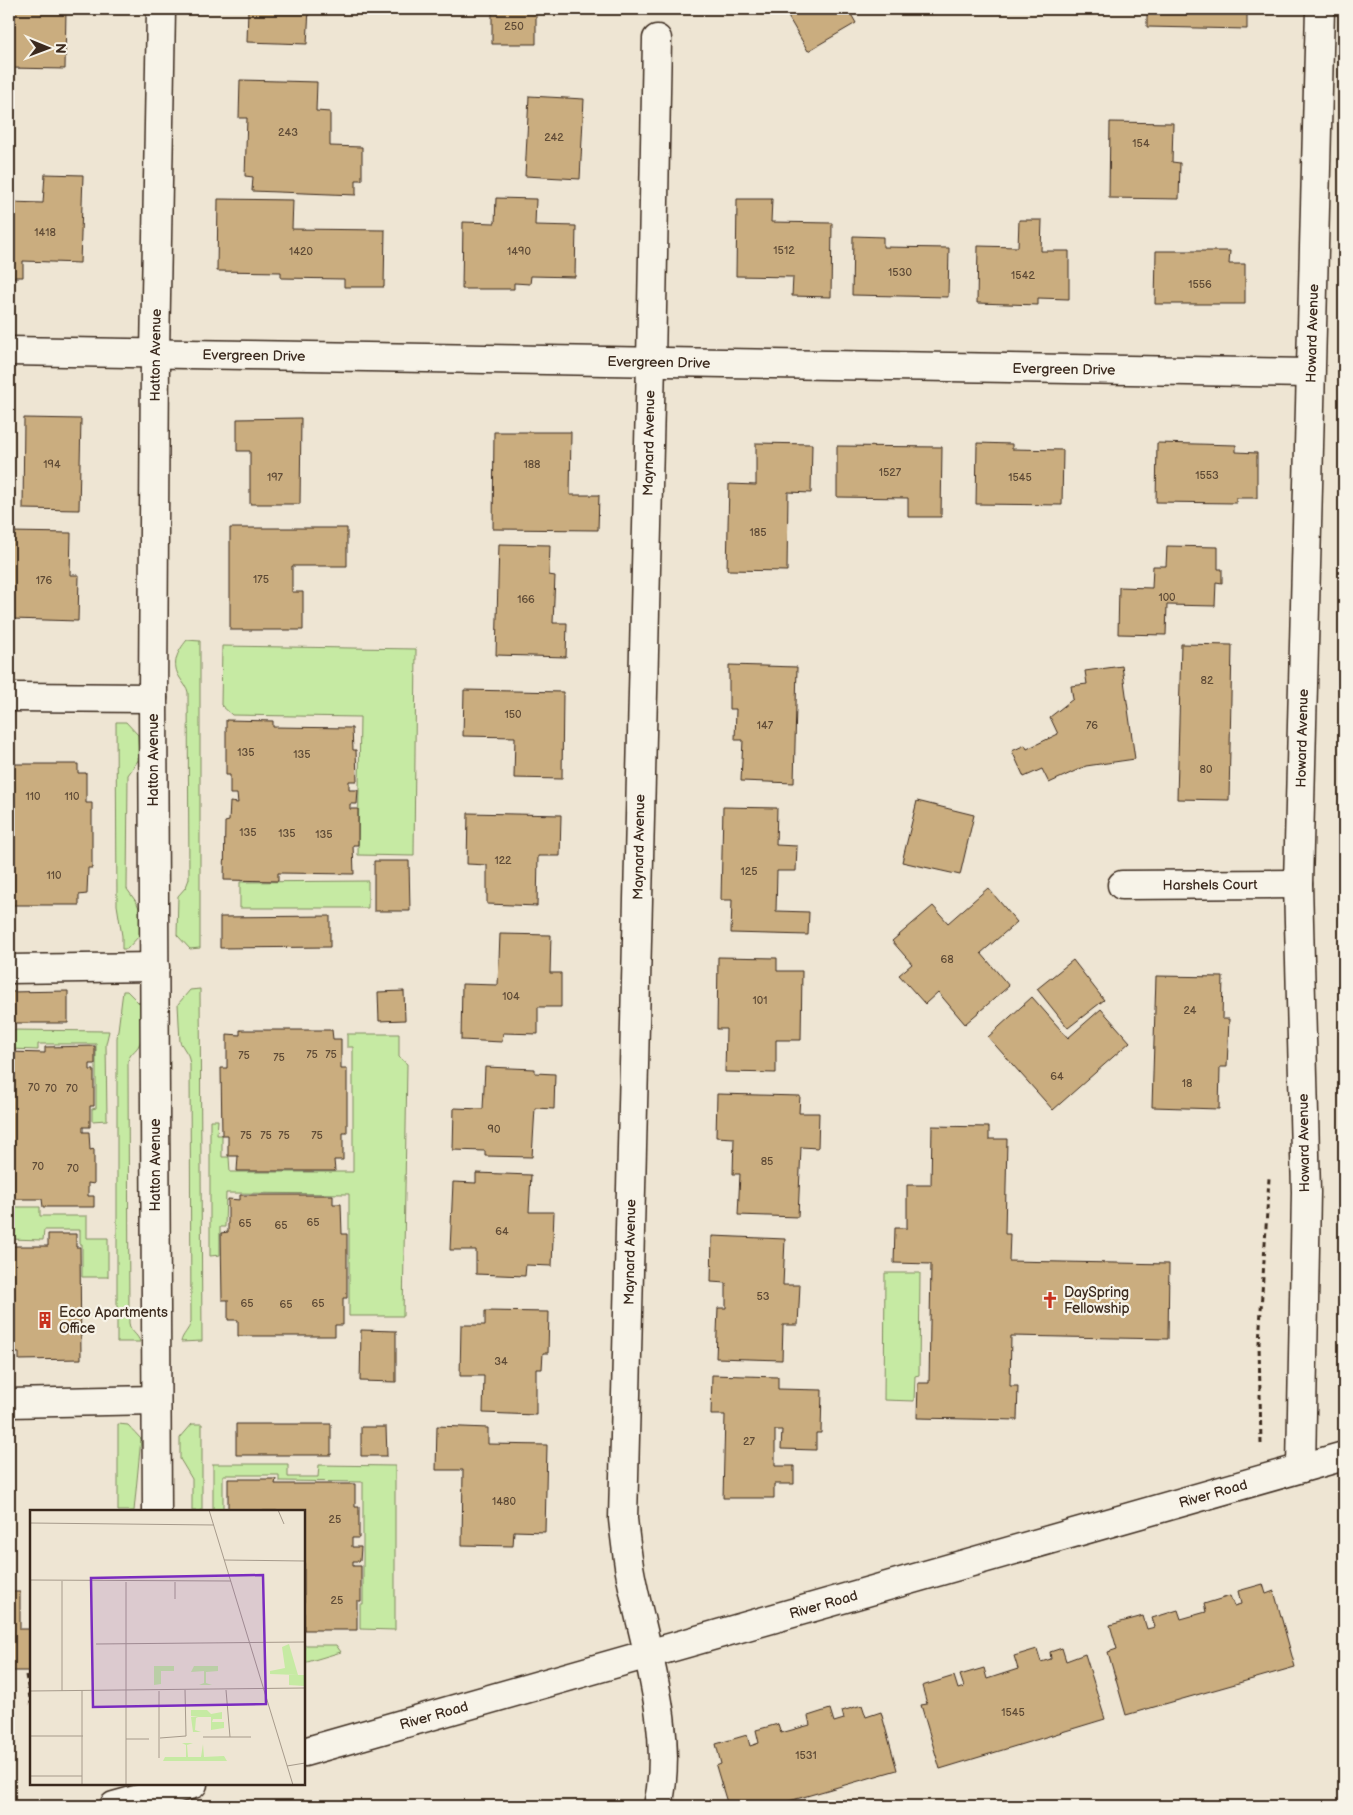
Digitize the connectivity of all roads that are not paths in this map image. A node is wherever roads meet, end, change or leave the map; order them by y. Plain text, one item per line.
1 (161, 9) edge
2 (1320, 9) edge
3 (657, 39) dead end
4 (9, 351) edge
5 (155, 354) junction
6 (651, 362) junction
7 (1310, 373) junction
8 (9, 697) edge
9 (153, 698) junction
10 (1298, 884) junction
11 (1122, 885) dead end
12 (155, 967) junction
13 (9, 969) edge
14 (156, 1400) junction
15 (9, 1403) edge
16 (1344, 1456) edge
17 (1301, 1468) junction
18 (157, 1510) edge
19 (649, 1654) junction
20 (305, 1752) edge
21 (190, 1785) edge
22 (166, 1794) edge
23 (114, 1806) edge
24 (658, 1806) edge

1 - 5 street, Hatton Avenue
2 - 7 street, Howard Avenue
3 - 6 street, Maynard Avenue
4 - 5 street, Evergreen Drive
5 - 6 street, Evergreen Drive
5 - 9 street, Hatton Avenue
6 - 7 street, Evergreen Drive
6 - 19 street, Maynard Avenue
7 - 10 street, Howard Avenue
8 - 9 street
9 - 12 street, Hatton Avenue
10 - 11 street, Harshels Court
10 - 17 street, Howard Avenue
12 - 13 street
12 - 14 street, Hatton Avenue
14 - 15 street
14 - 18 street, Hatton Avenue
16 - 17 street, River Road
17 - 19 street, River Road
19 - 20 street, River Road
19 - 24 street, Maynard Avenue
21 - 22 street
22 - 23 street

